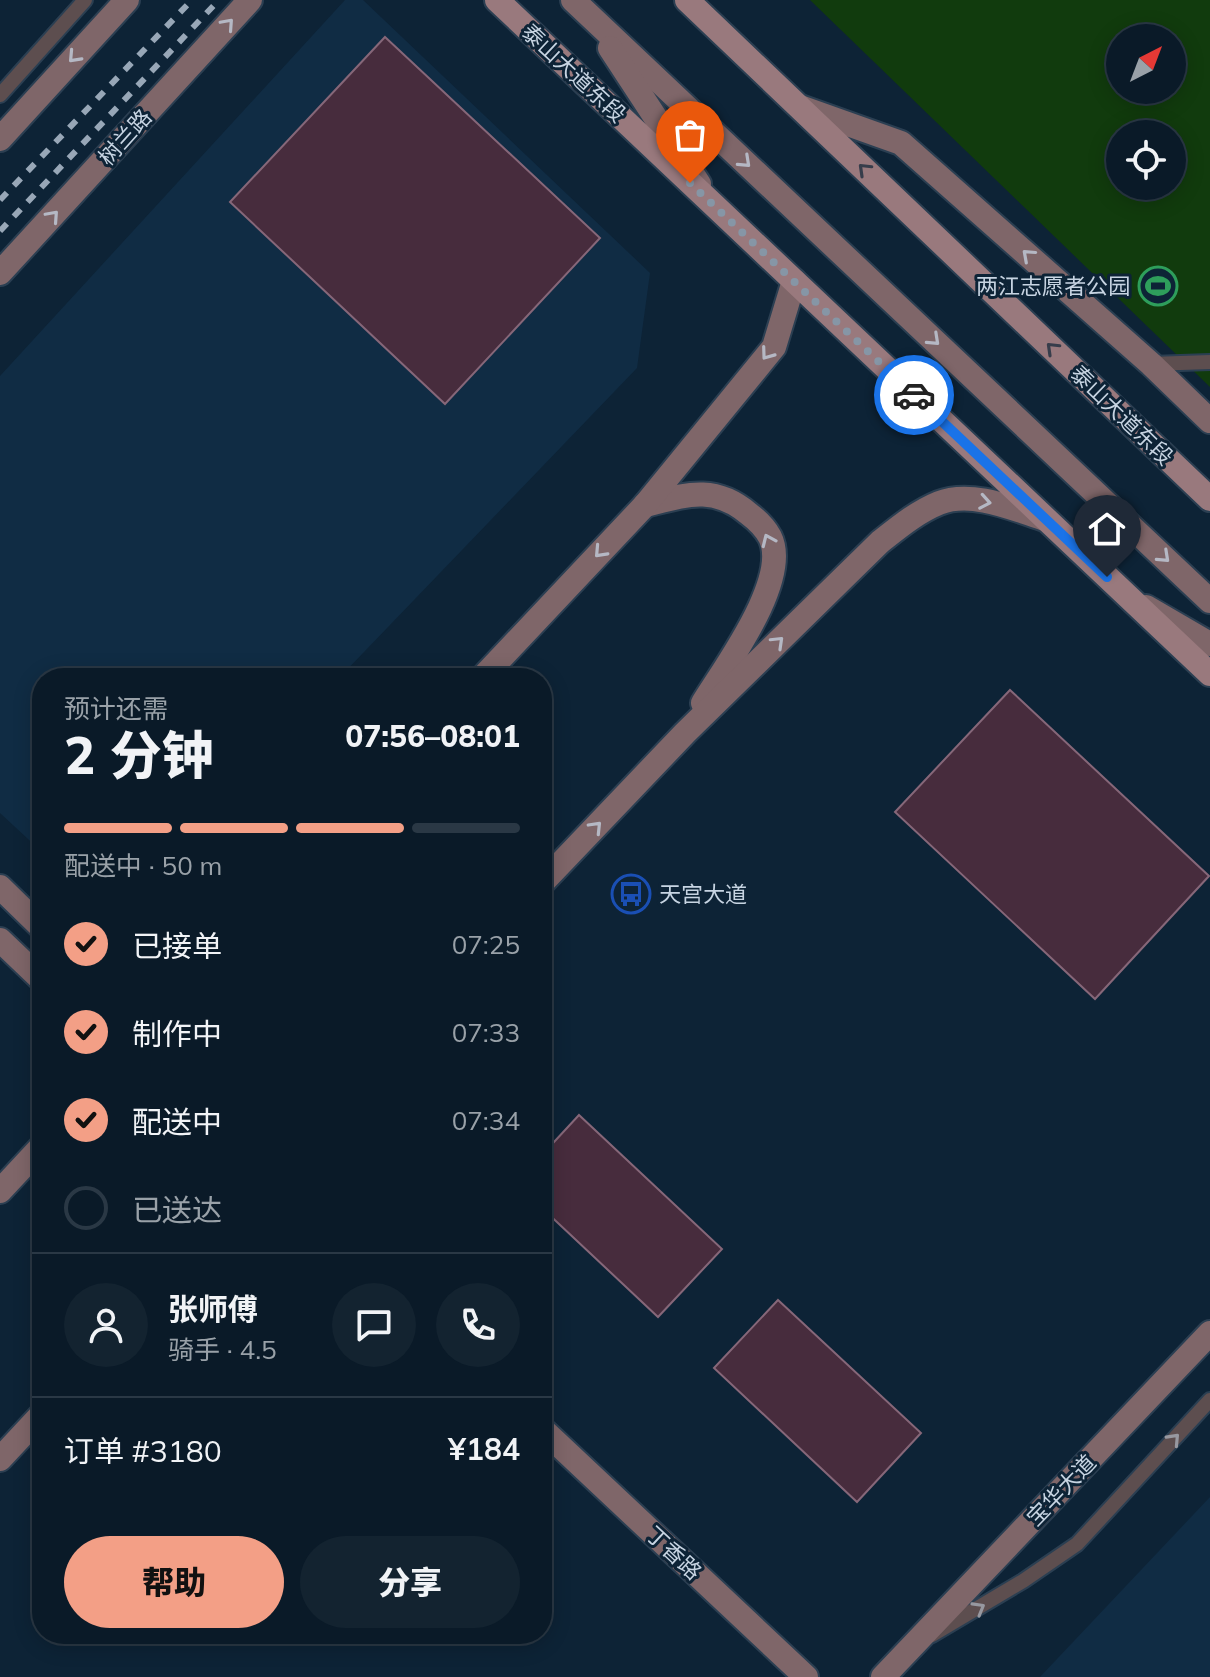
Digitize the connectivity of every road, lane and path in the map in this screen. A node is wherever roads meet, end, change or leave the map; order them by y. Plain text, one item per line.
1 (85, 0) edge
2 (127, 0) edge
3 (250, 0) edge
4 (497, 0) edge
5 (687, 0) edge
6 (580, 6) edge
7 (0, 95) edge
8 (800, 107) junction
9 (0, 139) edge
10 (711, 203) junction
11 (0, 273) edge
12 (794, 281) junction
13 (1210, 362) edge
14 (1151, 364) junction
15 (1210, 421) edge
16 (1210, 499) edge
17 (645, 505) junction
18 (1045, 519) junction
19 (1127, 596) junction
20 (1210, 601) edge
21 (1210, 644) edge
22 (491, 668) edge
23 (1210, 674) edge
24 (685, 733) junction
25 (552, 873) edge
26 (0, 887) edge
27 (32, 918) edge
28 (0, 940) edge
29 (32, 970) edge
30 (32, 1157) edge
31 (0, 1191) edge
32 (1210, 1333) edge
33 (1210, 1400) edge
34 (32, 1425) edge
35 (552, 1438) edge
36 (0, 1459) edge
37 (911, 1647) junction
38 (806, 1677) edge
39 (883, 1677) edge

1 - 7 lane
2 -> 9 street
11 -> 3 street, 树兰路
4 - 10 main road, 泰山大道东段
5 - 8 main road, 泰山大道东段
6 - 10 street
6 -> 20 street
14 -> 8 street
16 -> 8 main road, 泰山大道东段
10 - 12 main road, 泰山大道东段
12 -> 17 street
12 - 18 main road, 泰山大道东段
13 - 14 lane
14 - 15 street
17 -> 22 street
24 -> 17 street
18 - 19 main road, 泰山大道东段
24 -> 18 street
19 - 21 street
19 - 23 main road, 泰山大道东段
25 -> 24 street
26 - 27 street
28 - 29 street
30 - 31 street
32 - 37 street, 宝华大道
37 -> 33 lane, 宝华大道
34 - 36 street
35 - 38 street, 丁香路
37 - 39 street, 宝华大道

